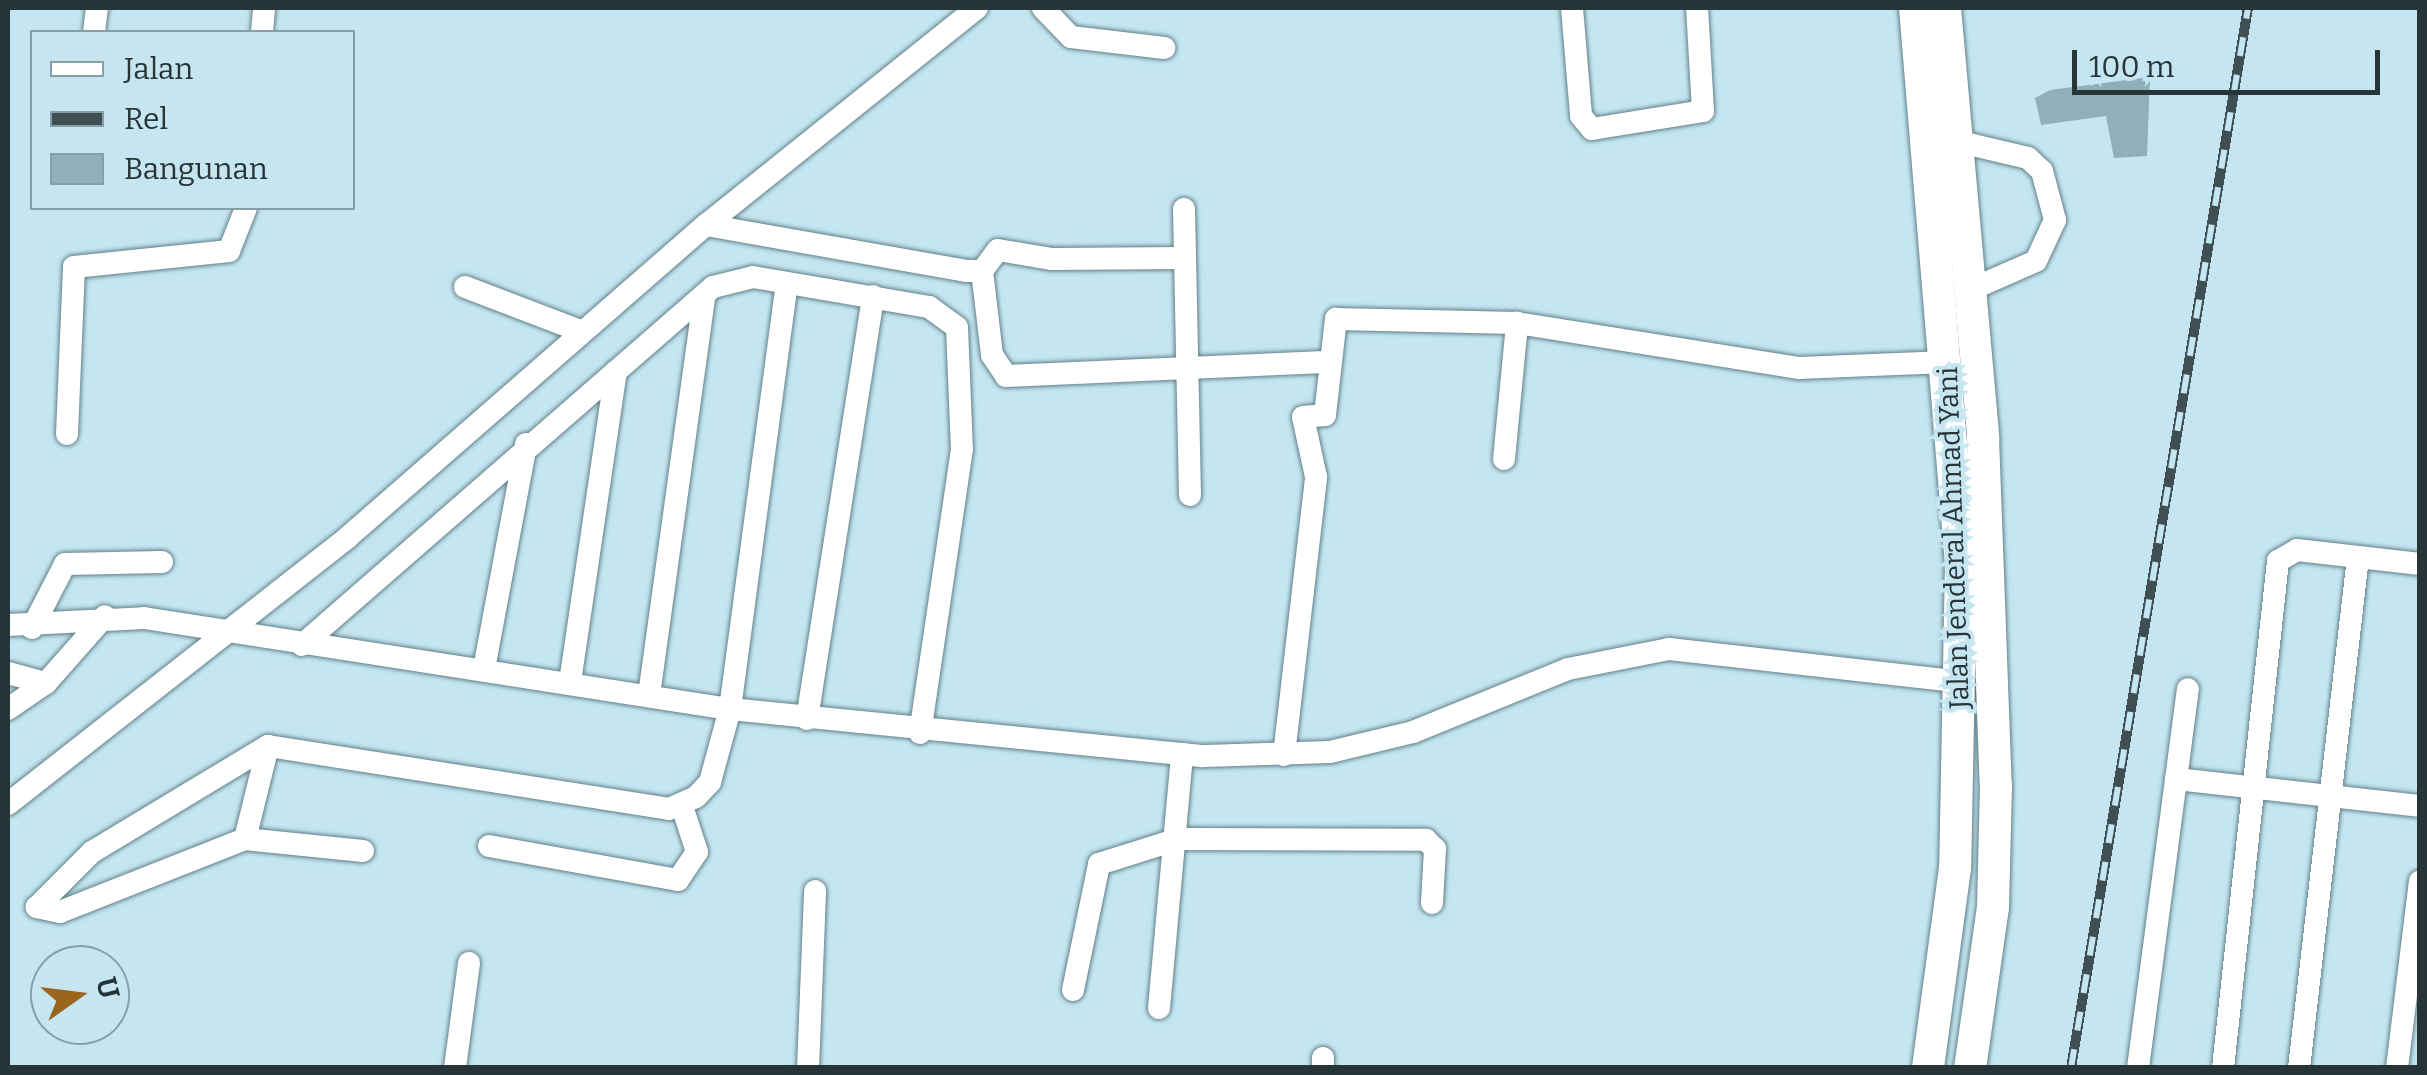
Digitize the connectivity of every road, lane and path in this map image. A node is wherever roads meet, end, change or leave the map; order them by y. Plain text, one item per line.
1 (977, 8) edge
2 (1043, 8) edge
3 (1572, 8) edge
4 (1698, 8) edge
5 (1916, 8) edge
6 (1945, 8) edge
7 (1164, 48) dead end
8 (1956, 141) junction
9 (1184, 209) dead end
10 (245, 210) edge
11 (706, 225) junction
12 (1184, 258) junction
13 (982, 271) junction
14 (786, 286) junction
15 (464, 287) dead end
16 (1970, 290) junction
17 (873, 296) junction
18 (704, 298) junction
19 (1517, 322) junction
20 (580, 331) junction
21 (1325, 362) junction
22 (1948, 362) junction
23 (616, 370) junction
24 (1186, 372) junction
25 (66, 434) dead end
26 (526, 444) junction
27 (1504, 458) dead end
28 (1190, 495) dead end
29 (2358, 557) junction
30 (162, 562) dead end
31 (2420, 564) edge
32 (105, 616) junction
33 (8, 625) edge
34 (32, 628) junction
35 (229, 632) junction
36 (302, 645) junction
37 (484, 669) junction
38 (8, 673) edge
39 (46, 682) junction
40 (570, 682) junction
41 (1962, 682) junction
42 (2188, 688) dead end
43 (648, 694) junction
44 (8, 709) edge
45 (730, 709) junction
46 (807, 719) junction
47 (920, 733) junction
48 (268, 746) junction
49 (1182, 754) junction
50 (1284, 755) junction
51 (2176, 779) junction
52 (2252, 787) junction
53 (2332, 795) junction
54 (8, 804) edge
55 (682, 806) junction
56 (2420, 806) edge
57 (245, 839) junction
58 (1178, 840) junction
59 (489, 846) dead end
60 (363, 851) dead end
61 (2420, 881) edge
62 (815, 891) dead end
63 (1432, 903) dead end
64 (469, 963) dead end
65 (1073, 990) dead end
66 (1159, 1008) dead end
67 (455, 1068) edge
68 (808, 1068) edge
69 (1928, 1068) edge
70 (1970, 1068) edge
71 (2138, 1068) edge
72 (2222, 1068) edge
73 (2300, 1068) edge
74 (2397, 1068) edge

1 - 11 street
2 - 7 street
3 - 4 street
5 - 22 highway, Jalan Jenderal Ahmad Yani
6 - 8 highway, Jalan Jenderal Ahmad Yani
8 - 16 highway, Jalan Jenderal Ahmad Yani
8 - 16 street
9 - 12 street
10 - 25 street
11 - 13 street
11 - 20 street
12 - 13 street
12 - 24 street
13 - 24 street
14 - 17 street
14 - 18 street
14 - 45 street
15 - 20 street
16 - 70 highway, Jalan Jenderal Ahmad Yani
17 - 46 street
17 - 47 street
18 - 23 street
18 - 43 street
19 - 21 street
19 - 22 street
19 - 27 street
20 - 35 street
21 - 24 street
21 - 50 street
22 - 41 highway, Jalan Jenderal Ahmad Yani
23 - 26 street
23 - 40 street
24 - 28 street
26 - 36 street
26 - 37 street
29 - 31 street
29 - 52 street
29 - 53 street
30 - 34 street
32 - 34 street
32 - 35 street
32 - 39 street
33 - 34 street
35 - 36 street
35 - 54 street
36 - 37 street
37 - 40 street
38 - 39 street
39 - 44 street
40 - 43 street
41 - 50 street
41 - 69 highway, Jalan Jenderal Ahmad Yani
42 - 51 street
43 - 45 street
45 - 46 street
45 - 55 street
46 - 47 street
47 - 49 street
48 - 55 street
48 - 57 street
48 - 57 street
49 - 50 street
49 - 58 street
51 - 52 street
51 - 71 street
52 - 53 street
52 - 72 street
53 - 56 street
53 - 73 street
55 - 59 street
57 - 60 street
58 - 63 street
58 - 65 street
58 - 66 street
61 - 74 street
62 - 68 street
64 - 67 street

